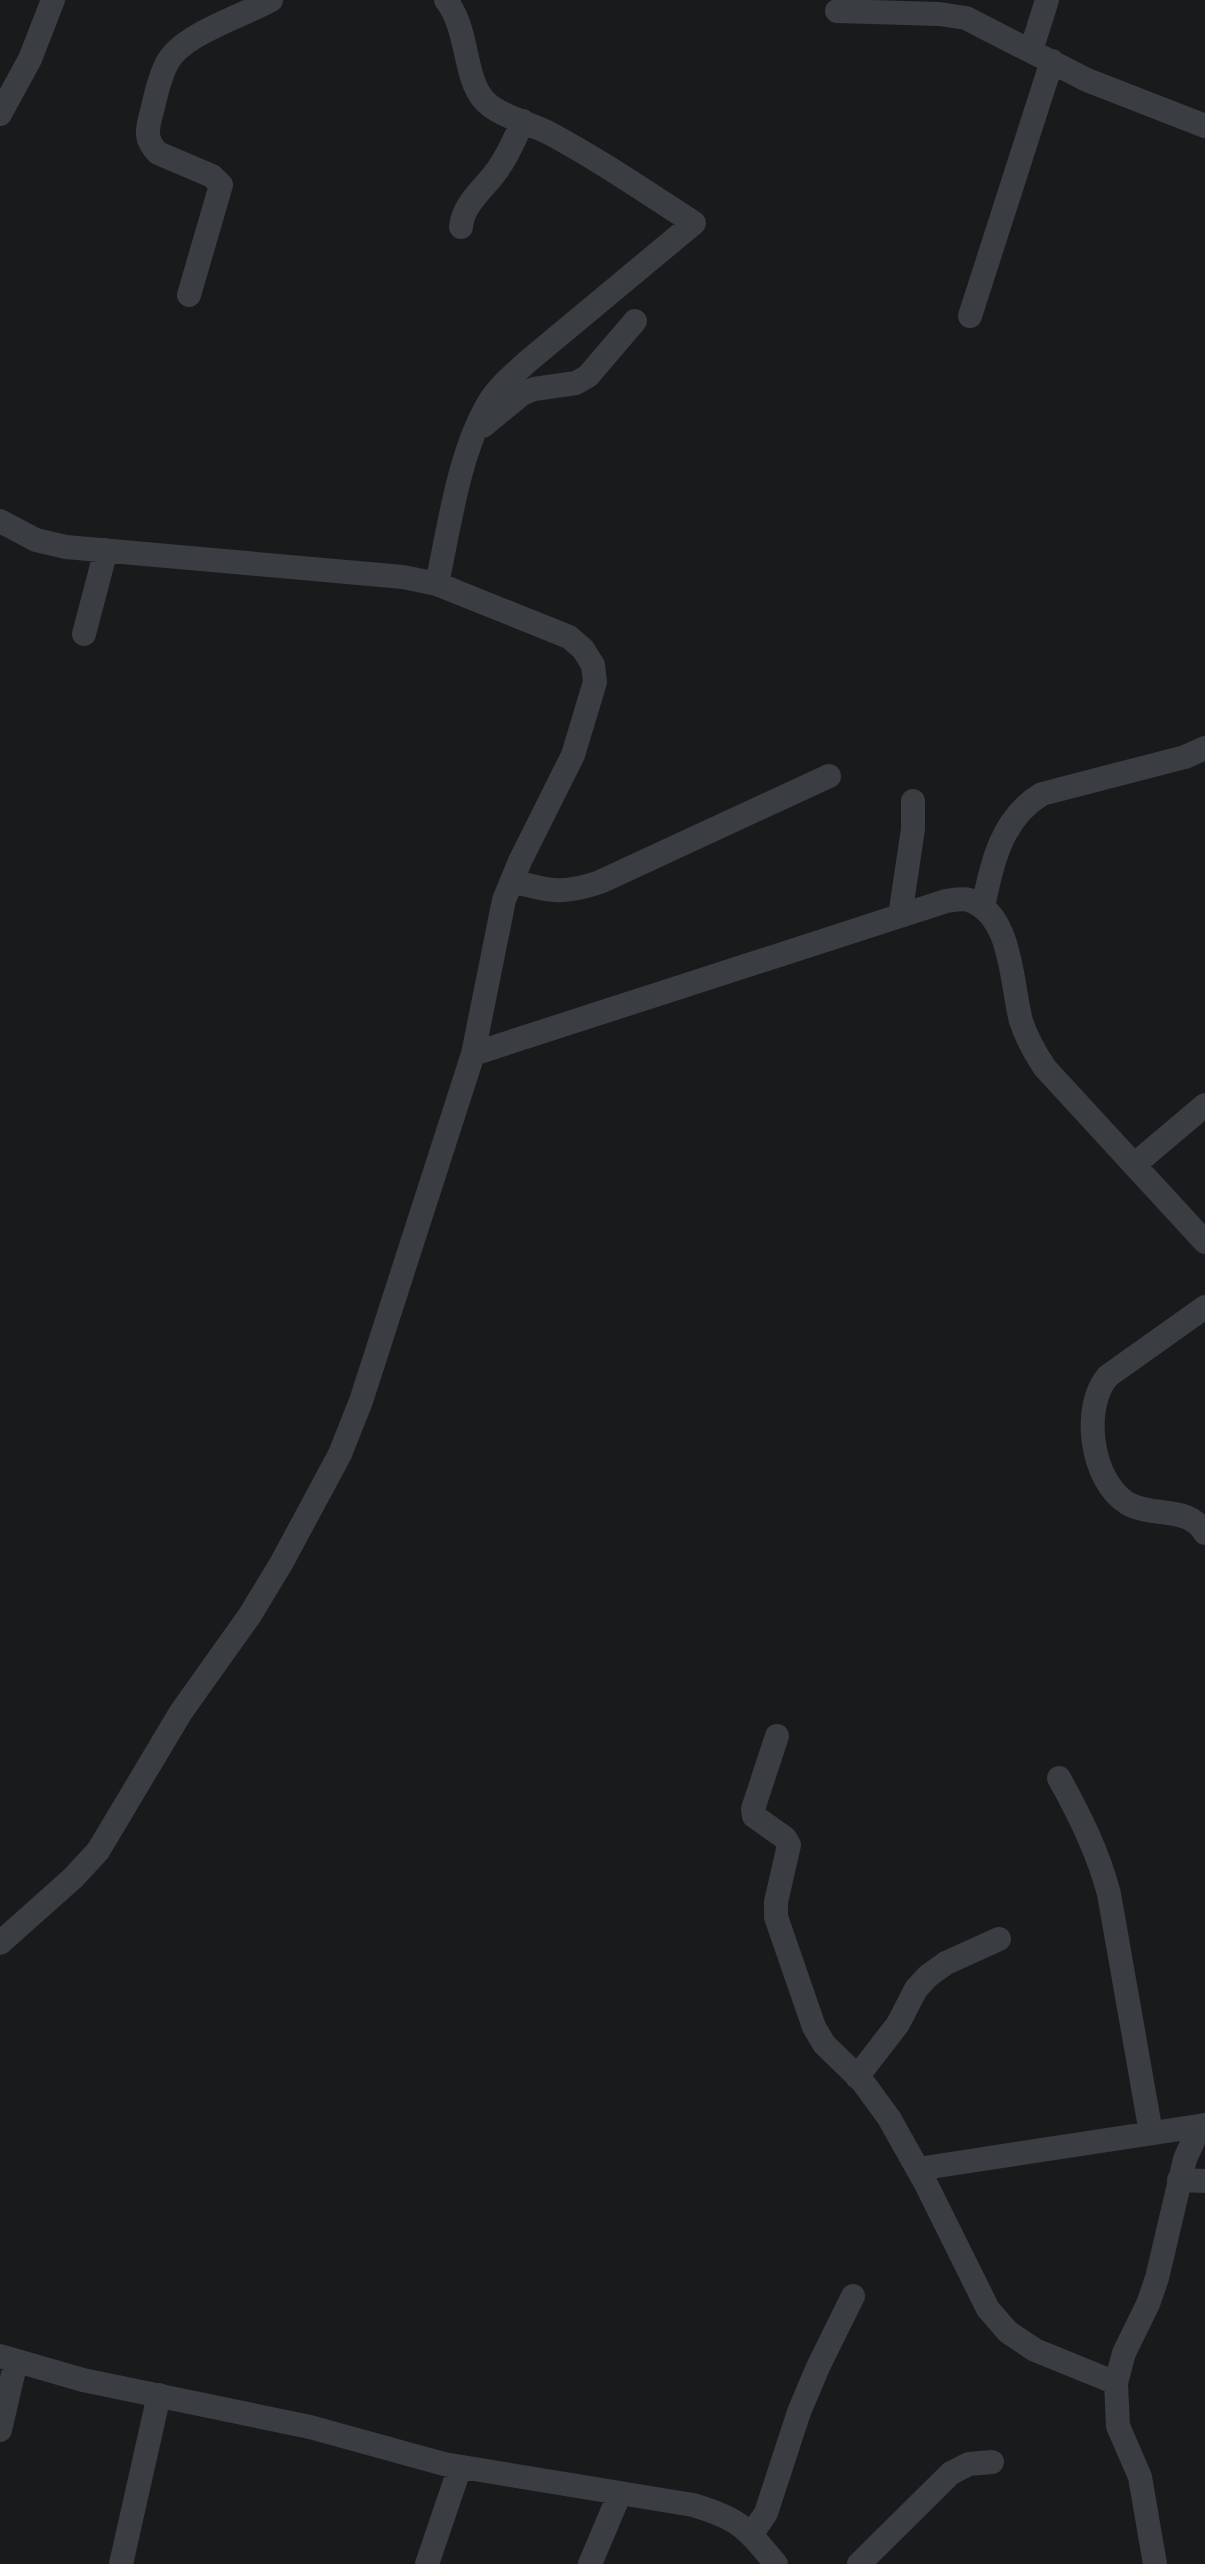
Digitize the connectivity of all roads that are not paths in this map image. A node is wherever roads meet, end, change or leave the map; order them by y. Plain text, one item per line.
1 (53, 0) edge
2 (272, 0) edge
3 (446, 0) edge
4 (1047, 0) edge
5 (837, 11) dead end
6 (1042, 56) junction
7 (0, 114) edge
8 (523, 121) junction
9 (1205, 126) edge
10 (461, 227) dead end
11 (189, 295) dead end
12 (970, 316) dead end
13 (635, 321) dead end
14 (476, 432) junction
15 (0, 521) edge
16 (106, 550) junction
17 (437, 584) junction
18 (84, 634) dead end
19 (1205, 748) edge
20 (829, 776) dead end
21 (913, 801) dead end
22 (512, 881) junction
23 (983, 908) junction
24 (900, 916) junction
25 (473, 1054) junction
26 (1205, 1104) edge
27 (1134, 1165) junction
28 (1205, 1242) edge
29 (1205, 1307) edge
30 (1205, 1533) edge
31 (777, 1736) dead end
32 (1059, 1778) dead end
33 (999, 1939) dead end
34 (0, 1943) edge
35 (857, 2077) junction
36 (1205, 2125) edge
37 (1151, 2134) junction
38 (918, 2169) junction
39 (1178, 2180) junction
40 (1205, 2181) edge
41 (853, 2296) dead end
42 (8, 2358) edge
43 (1116, 2383) junction
44 (159, 2395) junction
45 (0, 2430) edge
46 (992, 2462) dead end
47 (460, 2467) junction
48 (620, 2493) junction
49 (751, 2534) junction
50 (122, 2564) edge
51 (427, 2564) edge
52 (590, 2564) edge
53 (776, 2564) edge
54 (859, 2564) edge
55 (1155, 2564) edge

1 - 7 street
2 - 11 street
3 - 8 street
4 - 6 street
5 - 6 street
6 - 9 street
6 - 12 street
8 - 10 street
8 - 14 street
13 - 14 street
14 - 17 street
15 - 16 street
16 - 17 street
16 - 18 street
17 - 22 street
19 - 23 street
20 - 22 street
21 - 24 street
22 - 25 street
23 - 24 street
23 - 27 street
24 - 25 street
25 - 34 street
26 - 27 street
27 - 28 street
29 - 30 street
31 - 35 street
32 - 37 street
33 - 35 street
35 - 38 street
36 - 37 street
36 - 39 street
37 - 38 street
38 - 43 street
39 - 40 street
39 - 43 street
41 - 49 street
42 - 44 street
42 - 45 street
43 - 55 street
44 - 47 street
44 - 50 street
46 - 54 street
47 - 48 street
47 - 51 street
48 - 49 street
48 - 52 street
49 - 53 street

